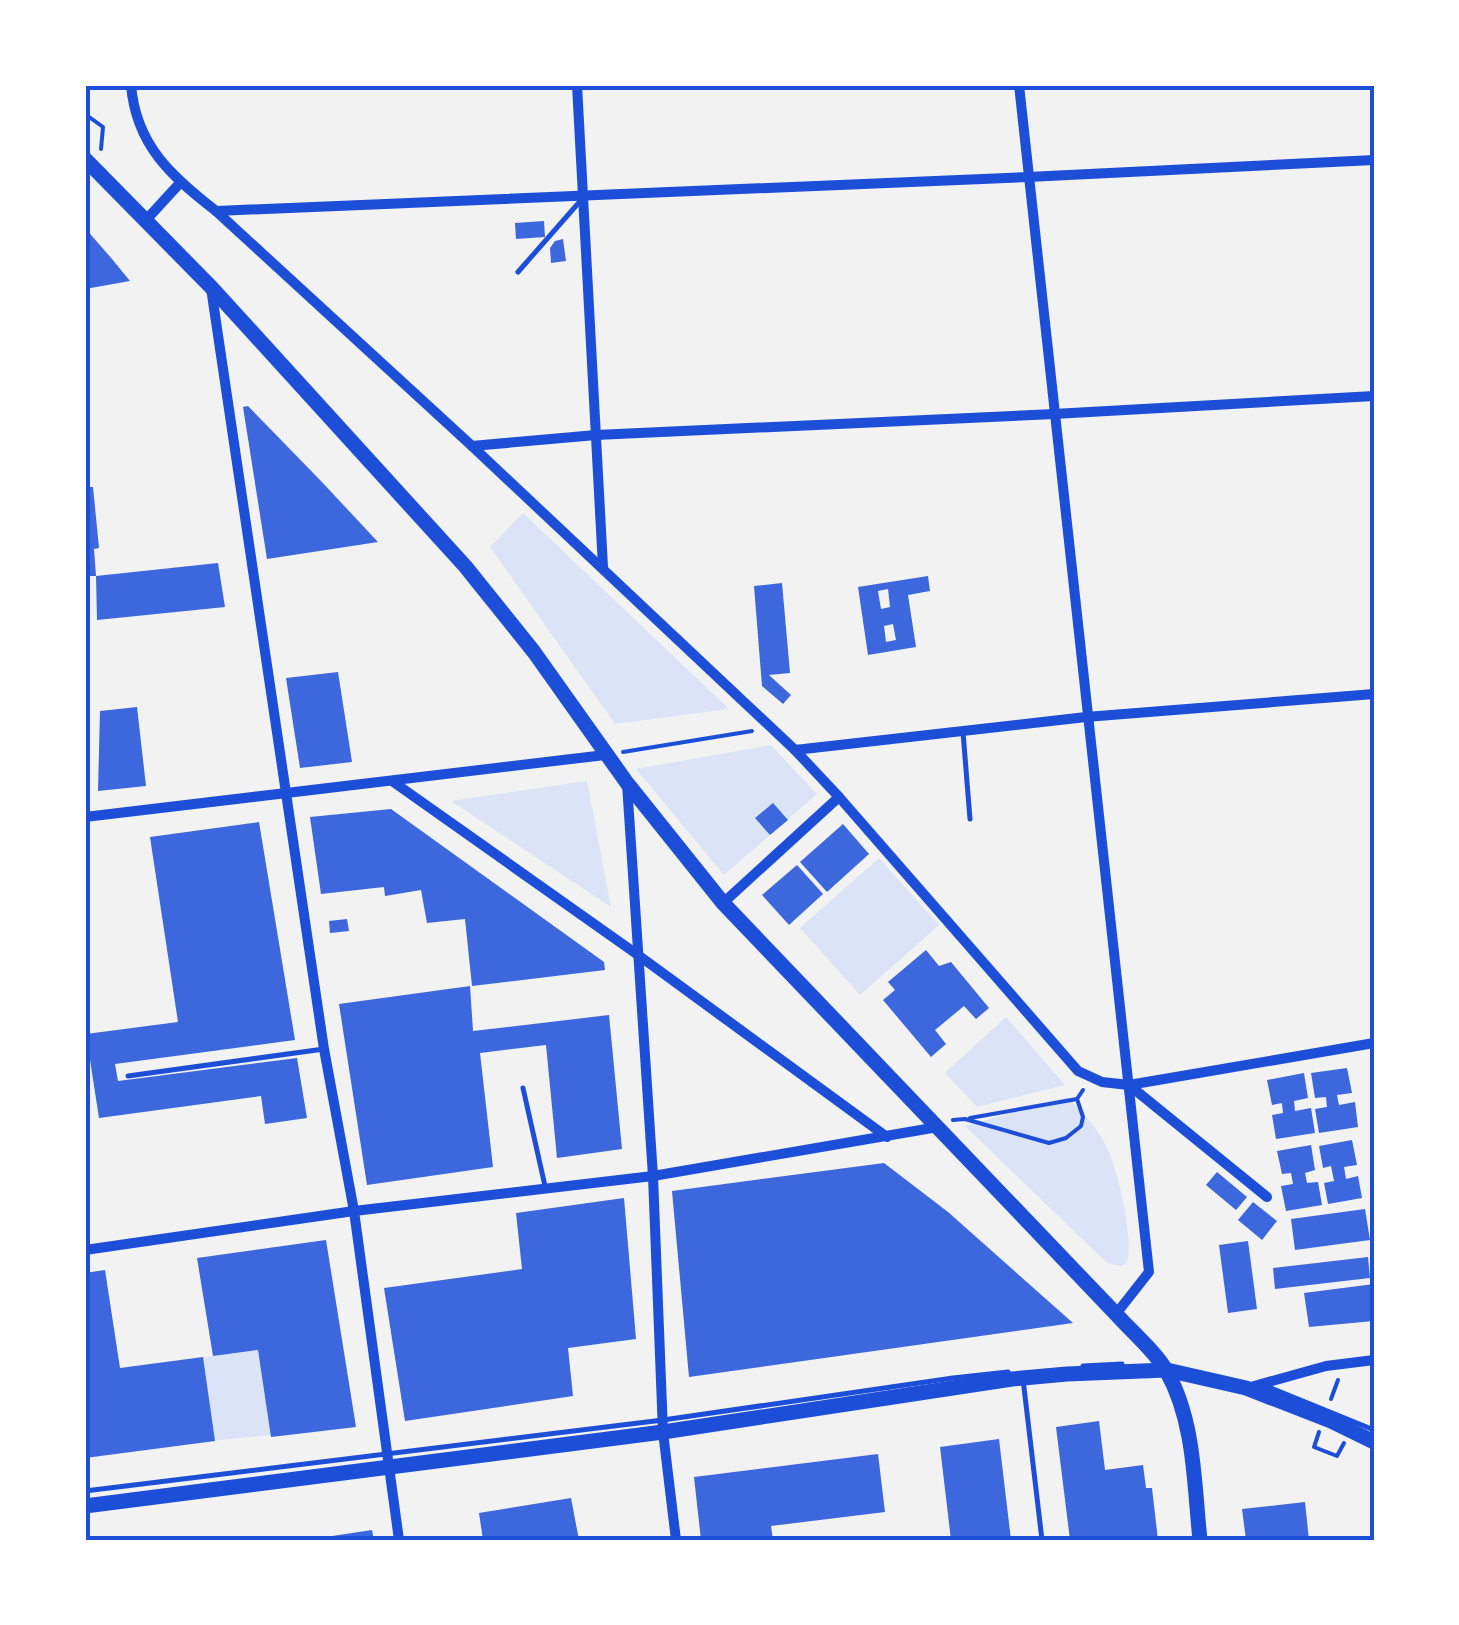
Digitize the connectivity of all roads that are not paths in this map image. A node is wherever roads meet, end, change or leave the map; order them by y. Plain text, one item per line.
1 (131, 85) edge
2 (577, 85) edge
3 (1019, 85) edge
4 (85, 159) edge
5 (1374, 160) edge
6 (92, 174) edge
7 (1028, 177) junction
8 (180, 183) junction
9 (585, 195) junction
10 (216, 211) junction
11 (146, 220) junction
12 (518, 272) dead end
13 (211, 288) junction
14 (1374, 396) edge
15 (1054, 414) junction
16 (596, 435) junction
17 (472, 446) junction
18 (603, 568) junction
19 (1374, 694) edge
20 (1086, 717) junction
21 (962, 730) junction
22 (795, 750) junction
23 (606, 755) junction
24 (392, 781) junction
25 (627, 783) junction
26 (286, 794) junction
27 (840, 797) junction
28 (85, 817) edge
29 (970, 819) dead end
30 (723, 903) junction
31 (638, 956) junction
32 (1374, 1043) edge
33 (324, 1049) junction
34 (128, 1076) dead end
35 (1129, 1085) junction
36 (523, 1088) dead end
37 (936, 1125) junction
38 (887, 1137) junction
39 (652, 1176) junction
40 (546, 1189) junction
41 (1267, 1198) dead end
42 (354, 1211) junction
43 (85, 1250) edge
44 (1116, 1314) junction
45 (1374, 1360) edge
46 (1164, 1367) junction
47 (1022, 1378) junction
48 (1253, 1386) junction
49 (663, 1426) junction
50 (1374, 1430) edge
51 (1374, 1442) edge
52 (387, 1461) junction
53 (85, 1491) edge
54 (85, 1506) edge
55 (400, 1540) edge
56 (676, 1540) edge
57 (1042, 1540) edge
58 (1200, 1540) edge

1 - 8 street
2 - 9 street
3 - 7 street
4 - 6 main road
5 - 7 street
6 - 11 main road
7 - 9 street
7 - 15 street
8 - 10 street
8 - 11 street
9 - 10 street
9 - 12 lane
9 - 16 street
10 - 17 street
11 - 13 main road
13 - 23 main road
13 - 26 street
14 - 15 street
15 - 16 street
15 - 20 street
16 - 17 street
16 - 18 street
17 - 18 street
18 - 22 street
19 - 20 street
20 - 21 street
20 - 35 street
21 - 22 street
21 - 29 lane
22 - 27 street
23 - 24 street
23 - 25 main road
24 - 26 street
24 - 31 street
25 - 30 main road
25 - 31 street
26 - 28 street
26 - 33 street
27 - 30 street
27 - 35 street
30 - 37 main road
31 - 38 street
31 - 39 street
32 - 35 street
33 - 34 lane
33 - 42 street
35 - 41 street
35 - 44 street
36 - 40 lane
37 - 38 street
37 - 44 main road
38 - 39 street
39 - 40 street
39 - 49 street
40 - 42 street
42 - 43 street
42 - 52 street
44 - 46 main road
45 - 48 street
46 - 47 main road
46 - 48 main road
46 - 49 lane
46 - 58 main road
47 - 49 main road
47 - 57 lane
48 - 50 lane
48 - 51 main road
49 - 52 main road
49 - 56 street
52 - 53 lane
52 - 54 main road
52 - 55 street

